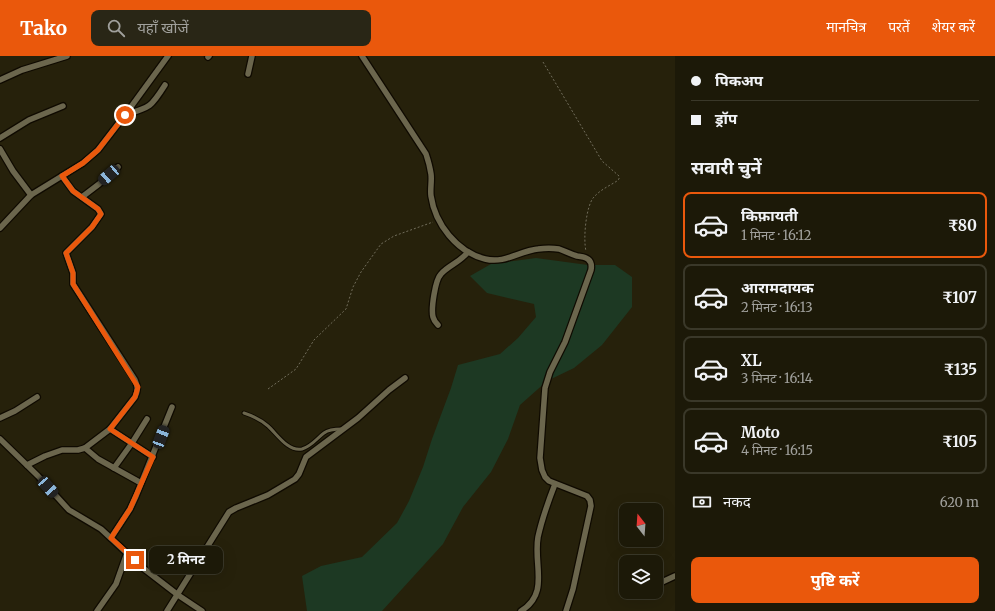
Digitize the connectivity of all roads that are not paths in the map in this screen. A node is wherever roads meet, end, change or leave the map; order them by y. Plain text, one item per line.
1 (67, 56) edge
2 (168, 56) edge
3 (252, 56) edge
4 (362, 56) edge
5 (248, 74) dead end
6 (0, 80) edge
7 (165, 85) dead end
8 (63, 106) dead end
9 (125, 115) junction
10 (0, 138) edge
11 (0, 149) edge
12 (118, 167) dead end
13 (62, 176) junction
14 (31, 195) junction
15 (82, 197) junction
16 (1, 225) edge
17 (468, 252) junction
18 (438, 325) dead end
19 (405, 378) dead end
20 (37, 398) dead end
21 (172, 407) dead end
22 (244, 413) dead end
23 (0, 418) edge
24 (147, 419) dead end
25 (344, 428) junction
26 (110, 429) junction
27 (1, 442) edge
28 (132, 443) junction
29 (85, 448) junction
30 (153, 457) junction
31 (27, 466) junction
32 (114, 468) junction
33 (141, 484) junction
34 (555, 484) junction
35 (111, 538) junction
36 (127, 553) junction
37 (675, 576) edge
38 (663, 582) edge
39 (178, 594) junction
40 (97, 611) edge
41 (167, 611) edge
42 (202, 611) edge
43 (521, 611) edge
44 (566, 611) edge

1 - 6 street
2 - 9 street
3 - 5 street
4 - 17 street
7 - 9 street
8 - 10 street
9 - 13 street
11 - 14 street
12 - 15 street
13 - 14 street
13 - 15 street
14 - 16 street
15 - 26 street
17 - 18 street
17 - 34 street
19 - 25 street
20 - 23 street
21 - 30 street
22 - 25 lane
24 - 28 street
25 - 39 street
26 - 28 street
26 - 29 street
27 - 31 street
28 - 30 street
28 - 32 street
29 - 31 street
29 - 32 street
30 - 33 street
31 - 35 street
32 - 33 street
33 - 35 street
34 - 43 street
34 - 44 street
35 - 36 street
36 - 39 street
36 - 40 street
37 - 38 street
39 - 41 street
39 - 42 street

